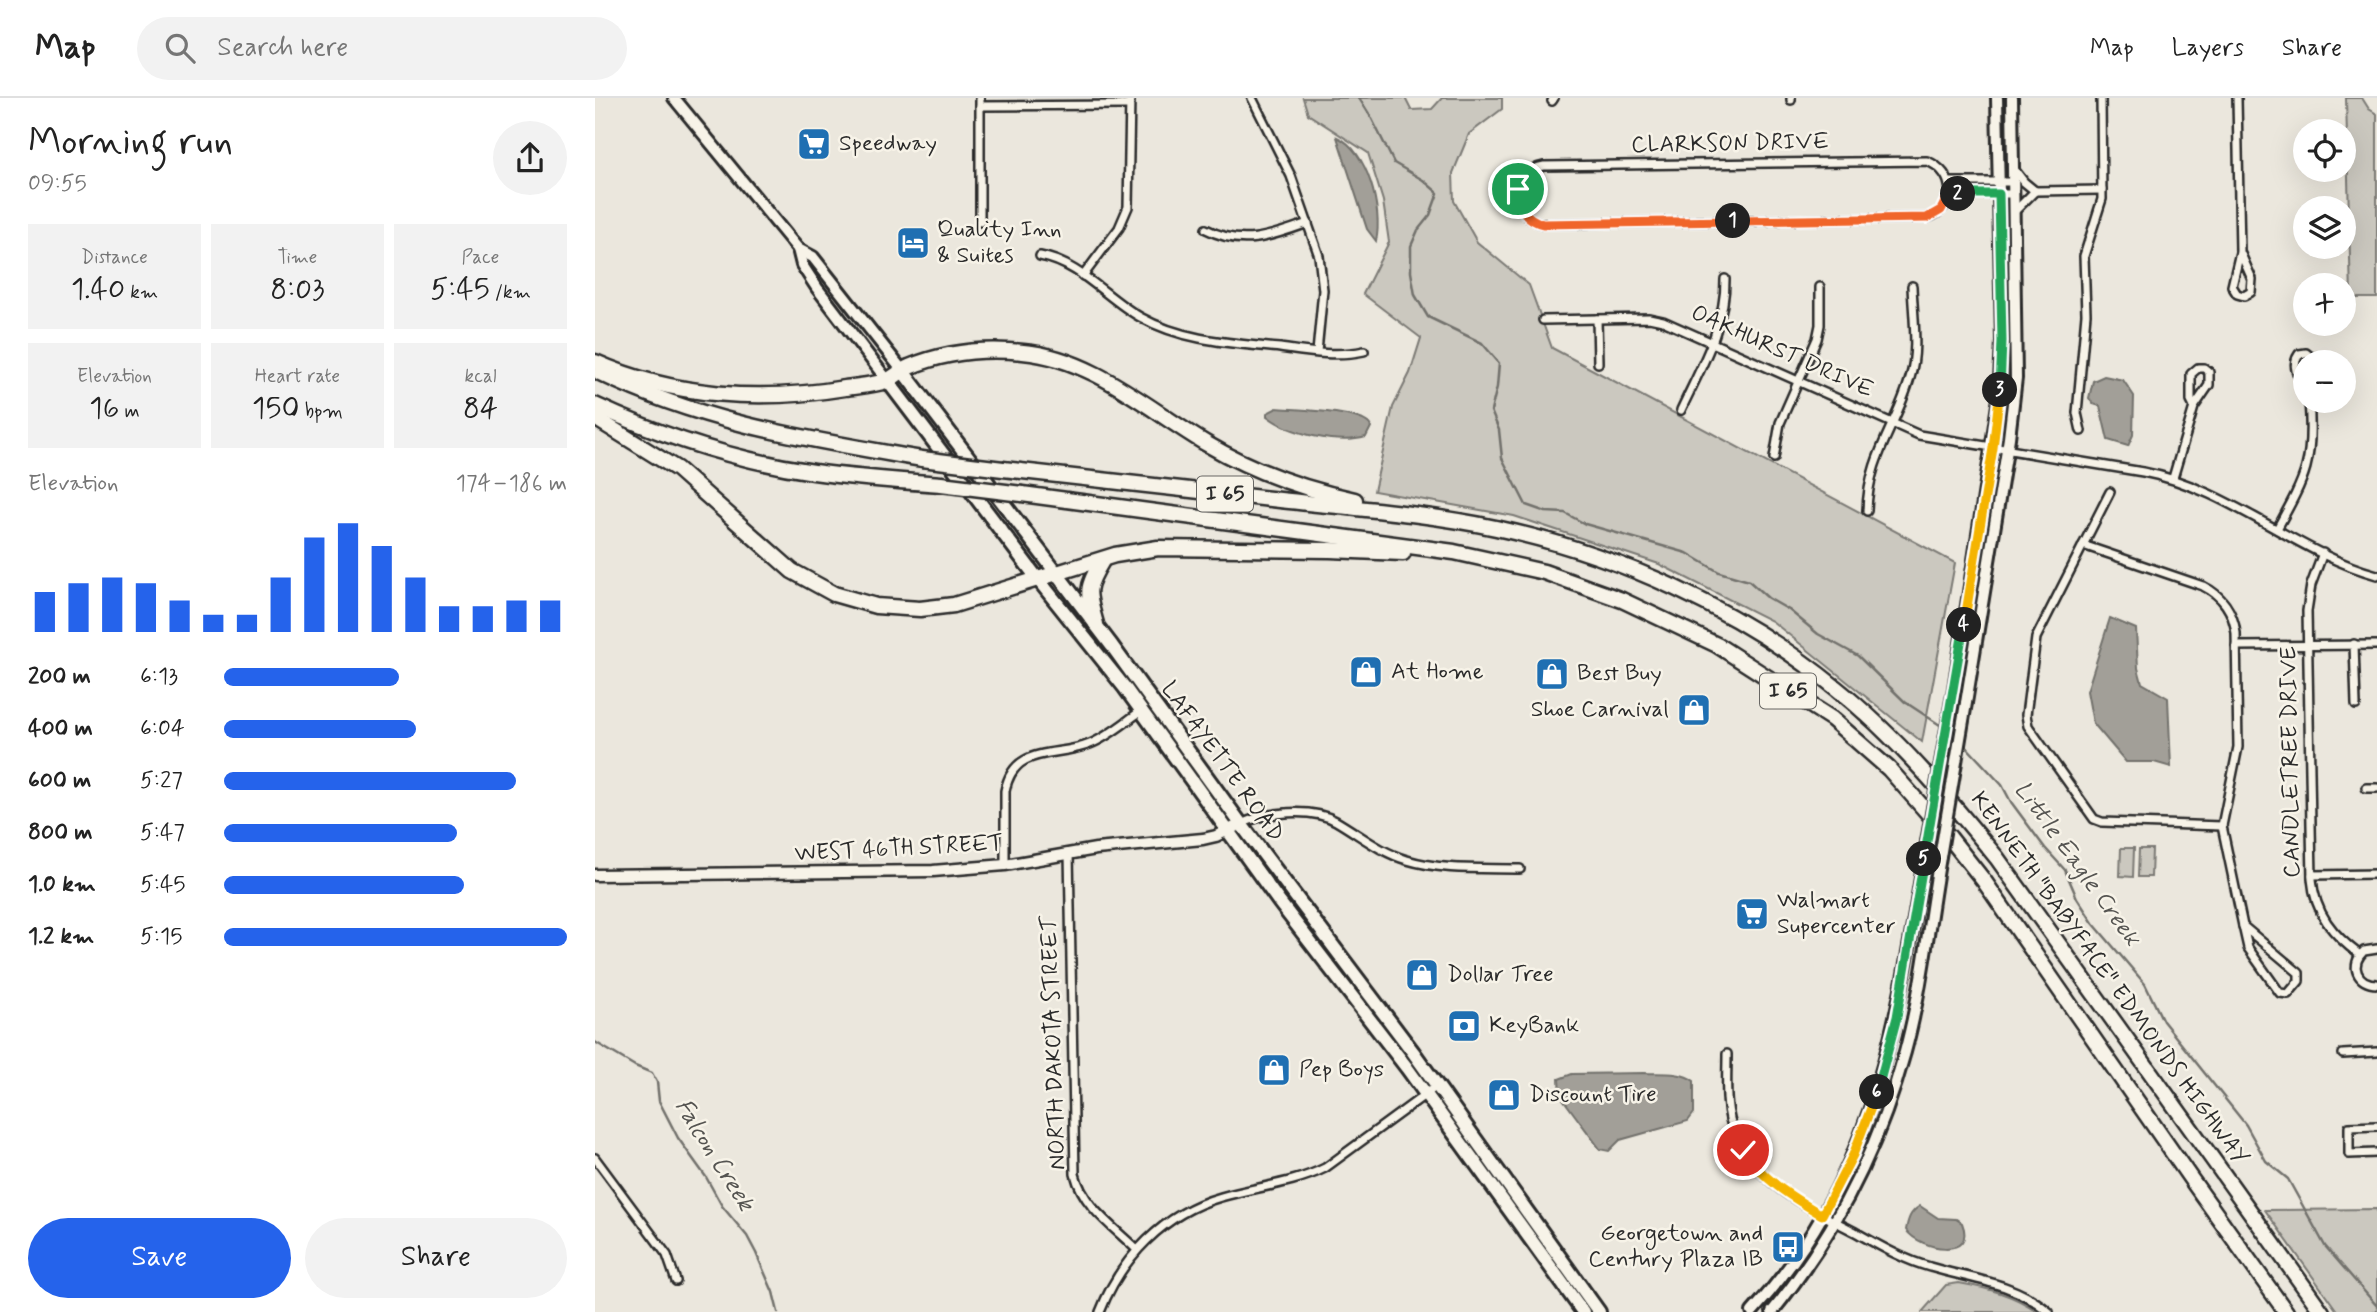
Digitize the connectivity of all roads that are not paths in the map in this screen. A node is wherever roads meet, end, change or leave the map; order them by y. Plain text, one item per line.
1 (674, 98) edge
2 (1252, 98) edge
3 (1997, 98) edge
4 (2012, 98) edge
5 (2101, 98) edge
6 (2237, 98) edge
7 (1129, 101) edge
8 (980, 102) edge
9 (2014, 169) junction
10 (1949, 188) junction
11 (1999, 188) junction
12 (2014, 188) junction
13 (2102, 190) junction
14 (2035, 191) junction
15 (2014, 212) junction
16 (980, 222) dead end
17 (1308, 223) junction
18 (1206, 229) dead end
19 (798, 249) junction
20 (2240, 252) junction
21 (1040, 256) dead end
22 (1083, 276) junction
23 (1725, 279) dead end
24 (1912, 286) dead end
25 (1820, 287) dead end
26 (1597, 319) junction
27 (1543, 320) dead end
28 (1711, 341) junction
29 (1364, 351) dead end
30 (1317, 352) junction
31 (595, 362) edge
32 (1598, 363) dead end
33 (595, 370) edge
34 (902, 370) junction
35 (887, 380) junction
36 (1799, 380) junction
37 (595, 405) edge
38 (2194, 407) junction
39 (1681, 410) dead end
40 (2309, 413) edge
41 (595, 418) edge
42 (1891, 422) junction
43 (2081, 431) dead end
44 (2000, 448) junction
45 (1774, 458) dead end
46 (2172, 478) junction
47 (2110, 492) dead end
48 (1867, 511) dead end
49 (1448, 519) junction
50 (2277, 529) junction
51 (2083, 545) junction
52 (2323, 553) junction
53 (1103, 561) junction
54 (1056, 573) junction
55 (2377, 575) edge
56 (1037, 578) junction
57 (1563, 578) junction
58 (1095, 624) junction
59 (2308, 644) junction
60 (2354, 644) junction
61 (2377, 645) edge
62 (2236, 646) junction
63 (2355, 705) dead end
64 (1142, 711) junction
65 (2365, 788) dead end
66 (2377, 788) edge
67 (1241, 824) junction
68 (2222, 826) junction
69 (1228, 830) junction
70 (1069, 853) junction
71 (1006, 865) junction
72 (1520, 869) dead end
73 (2377, 874) edge
74 (2312, 875) junction
75 (595, 876) edge
76 (2242, 926) junction
77 (2377, 949) edge
78 (2360, 955) junction
79 (2376, 985) edge
80 (2377, 1052) edge
81 (1727, 1054) dead end
82 (2343, 1054) dead end
83 (1437, 1086) junction
84 (1426, 1094) junction
85 (2377, 1126) edge
86 (2377, 1153) edge
87 (595, 1158) edge
88 (1822, 1215) junction
89 (1836, 1222) junction
90 (1137, 1250) junction
91 (676, 1281) dead end
92 (1100, 1312) edge
93 (1583, 1312) edge
94 (1599, 1312) edge
95 (1752, 1312) edge
96 (1772, 1312) edge
97 (2049, 1312) edge
98 (2286, 1312) edge
99 (2322, 1312) edge

1 - 19 main road, LAFAYETTE ROAD
2 - 17 street
3 - 11 main road
4 - 9 main road
5 - 13 street
6 - 20 street
7 - 8 street
7 - 22 street
8 - 16 street
9 - 12 main road
9 - 14 street
10 - 10 street, CLARKSON DRIVE
10 - 11 street
10 - 11 street
11 - 12 street
11 - 12 street
11 - 44 main road
12 - 15 main road
13 - 14 street
13 - 43 street
14 - 15 street
15 - 44 main road
17 - 18 street
17 - 30 street
19 - 34 main road, LAFAYETTE ROAD
19 - 35 main road, LAFAYETTE ROAD
20 - 20 street
21 - 22 street
22 - 30 street
23 - 28 street
24 - 42 street
25 - 36 street
26 - 27 street, OAKHURST DRIVE
26 - 28 street, OAKHURST DRIVE
26 - 32 street
28 - 36 street, OAKHURST DRIVE
28 - 39 street
29 - 30 street
31 - 35 highway
33 - 49 highway, KENNETH "BABYFACE" EDMONDS HIGHWAY / I 65, bridge
34 - 35 highway
34 - 49 highway
34 - 54 main road, LAFAYETTE ROAD
35 - 56 main road, LAFAYETTE ROAD
36 - 42 street, OAKHURST DRIVE
36 - 45 street
37 - 57 highway, KENNETH "BABYFACE" EDMONDS HIGHWAY / I 65, bridge
38 - 38 street
38 - 46 street
40 - 50 street
41 - 56 highway
42 - 44 street, OAKHURST DRIVE
42 - 48 street
44 - 46 street, OAKHURST DRIVE
44 - 88 main road, bridge
44 - 89 main road, bridge
46 - 50 street, OAKHURST DRIVE
47 - 51 street
49 - 99 highway, KENNETH "BABYFACE" EDMONDS HIGHWAY / I 65
50 - 52 street, OAKHURST DRIVE
51 - 62 street
51 - 68 street
52 - 55 street, OAKHURST DRIVE
52 - 59 street, CANDLETREE DRIVE
53 - 54 highway
53 - 57 highway
53 - 58 highway
54 - 56 highway
54 - 58 main road, LAFAYETTE ROAD
56 - 64 main road, LAFAYETTE ROAD
57 - 98 highway, KENNETH "BABYFACE" EDMONDS HIGHWAY / I 65
58 - 67 main road, LAFAYETTE ROAD
59 - 60 street
59 - 62 street
59 - 74 street, CANDLETREE DRIVE
60 - 61 street
60 - 63 street
62 - 68 street
64 - 69 main road, LAFAYETTE ROAD
64 - 71 street
65 - 66 street
67 - 69 street, WEST 46TH STREET
67 - 72 street
67 - 83 main road, LAFAYETTE ROAD
68 - 76 street
69 - 70 street, WEST 46TH STREET
69 - 84 main road, LAFAYETTE ROAD
70 - 71 street, WEST 46TH STREET
70 - 90 street, NORTH DAKOTA STREET
71 - 75 street, WEST 46TH STREET
73 - 74 street
74 - 78 street, CANDLETREE DRIVE
76 - 76 street
77 - 78 street
78 - 79 street
80 - 82 street
81 - 88 street
83 - 84 street
83 - 94 main road, LAFAYETTE ROAD
84 - 90 street
84 - 93 main road, LAFAYETTE ROAD
85 - 86 street
87 - 91 street
88 - 89 street
88 - 95 main road
89 - 96 main road
89 - 97 street
90 - 92 street

